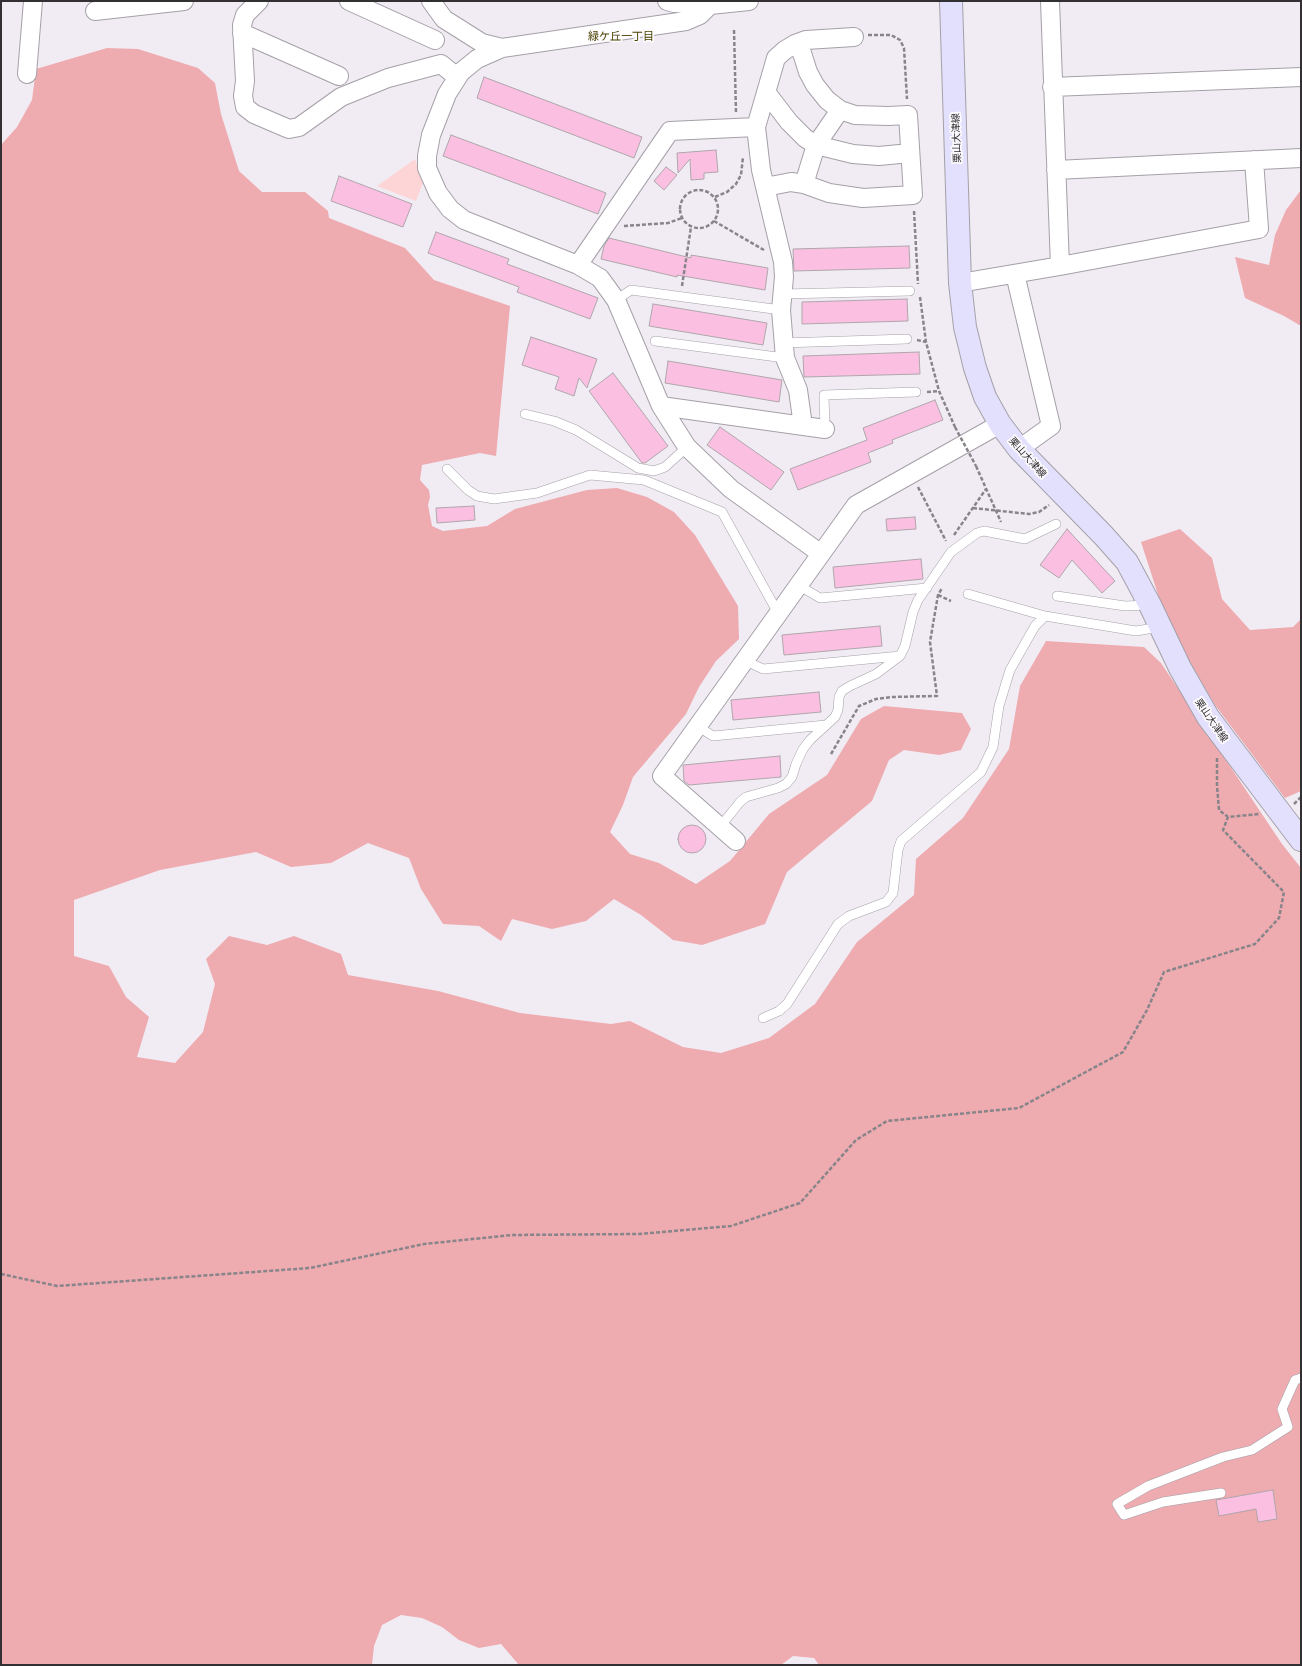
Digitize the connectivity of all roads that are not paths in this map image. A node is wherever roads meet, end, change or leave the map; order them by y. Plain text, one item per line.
1 (33, 1) edge
2 (184, 1) edge
3 (259, 1) edge
4 (349, 1) edge
5 (432, 1) edge
6 (667, 1) edge
7 (749, 1) edge
8 (951, 1) edge
9 (1050, 1) edge
10 (710, 5) junction
11 (95, 11) dead end
12 (242, 33) junction
13 (854, 36) road end
14 (435, 40) dead end
15 (795, 44) junction
16 (502, 48) junction
17 (27, 74) dead end
18 (339, 76) dead end
19 (457, 77) junction
20 (1301, 77) edge
21 (1052, 87) junction
22 (766, 92) junction
23 (840, 110) junction
24 (756, 127) junction
25 (816, 145) junction
26 (910, 153) junction
27 (1301, 158) edge
28 (1254, 160) junction
29 (1056, 170) junction
30 (804, 184) junction
31 (765, 187) junction
32 (578, 264) junction
33 (1060, 266) junction
34 (1015, 274) junction
35 (960, 283) junction
36 (910, 291) dead end
37 (616, 300) junction
38 (782, 302) junction
39 (907, 339) dead end
40 (655, 342) dead end
41 (784, 351) junction
42 (916, 392) dead end
43 (661, 406) junction
44 (525, 414) dead end
45 (1000, 424) junction
46 (803, 426) junction
47 (825, 429) joint
48 (688, 448) junction
49 (1019, 449) junction
50 (447, 469) dead end
51 (1056, 524) dead end
52 (820, 553) junction
53 (798, 585) junction
54 (927, 588) junction
55 (968, 594) dead end
56 (1057, 596) dead end
57 (1150, 605) junction
58 (778, 613) junction
59 (1045, 616) junction
60 (1160, 627) junction
61 (900, 656) junction
62 (744, 660) junction
63 (697, 726) junction
64 (826, 726) junction
65 (720, 827) junction
66 (736, 840) dead end
67 (1301, 840) edge
68 (764, 1018) dead end
69 (1301, 1378) edge
70 (1221, 1493) dead end

1 - 17 street
2 - 11 street
3 - 12 street
4 - 14 street
5 - 16 street
6 - 10 street
7 - 10 street
8 - 35 main road, 栗山大津線
9 - 21 street
10 - 16 street
12 - 18 street
12 - 19 street
13 - 15 street
15 - 22 street
15 - 23 street
16 - 19 street
19 - 32 street
20 - 21 street
21 - 29 street
22 - 24 street
22 - 25 street
23 - 25 street
23 - 26 street
24 - 31 street
24 - 32 street
25 - 26 street
25 - 30 street
26 - 30 street
27 - 28 street
28 - 29 street
28 - 33 street
29 - 33 street
30 - 31 street
31 - 38 street
32 - 37 street
33 - 34 street
34 - 35 street
34 - 49 street
35 - 45 main road, 栗山大津線
36 - 38 lane
37 - 38 lane
37 - 43 street
38 - 41 street
39 - 41 lane
40 - 41 lane
41 - 46 street
42 - 47 lane
43 - 46 street
43 - 48 street
44 - 48 lane
45 - 49 main road, 栗山大津線
45 - 52 street
46 - 47 street
48 - 52 street
49 - 57 main road, 栗山大津線
50 - 58 lane
51 - 54 lane
52 - 53 street
53 - 54 lane
53 - 58 street
54 - 61 lane
55 - 59 lane
56 - 57 lane
57 - 60 main road, 栗山大津線
58 - 62 street
59 - 60 lane
59 - 68 lane
60 - 67 main road, 栗山大津線
61 - 62 lane
61 - 64 lane
62 - 63 street
63 - 64 lane
63 - 65 street
64 - 65 lane
65 - 66 street
69 - 70 lane

